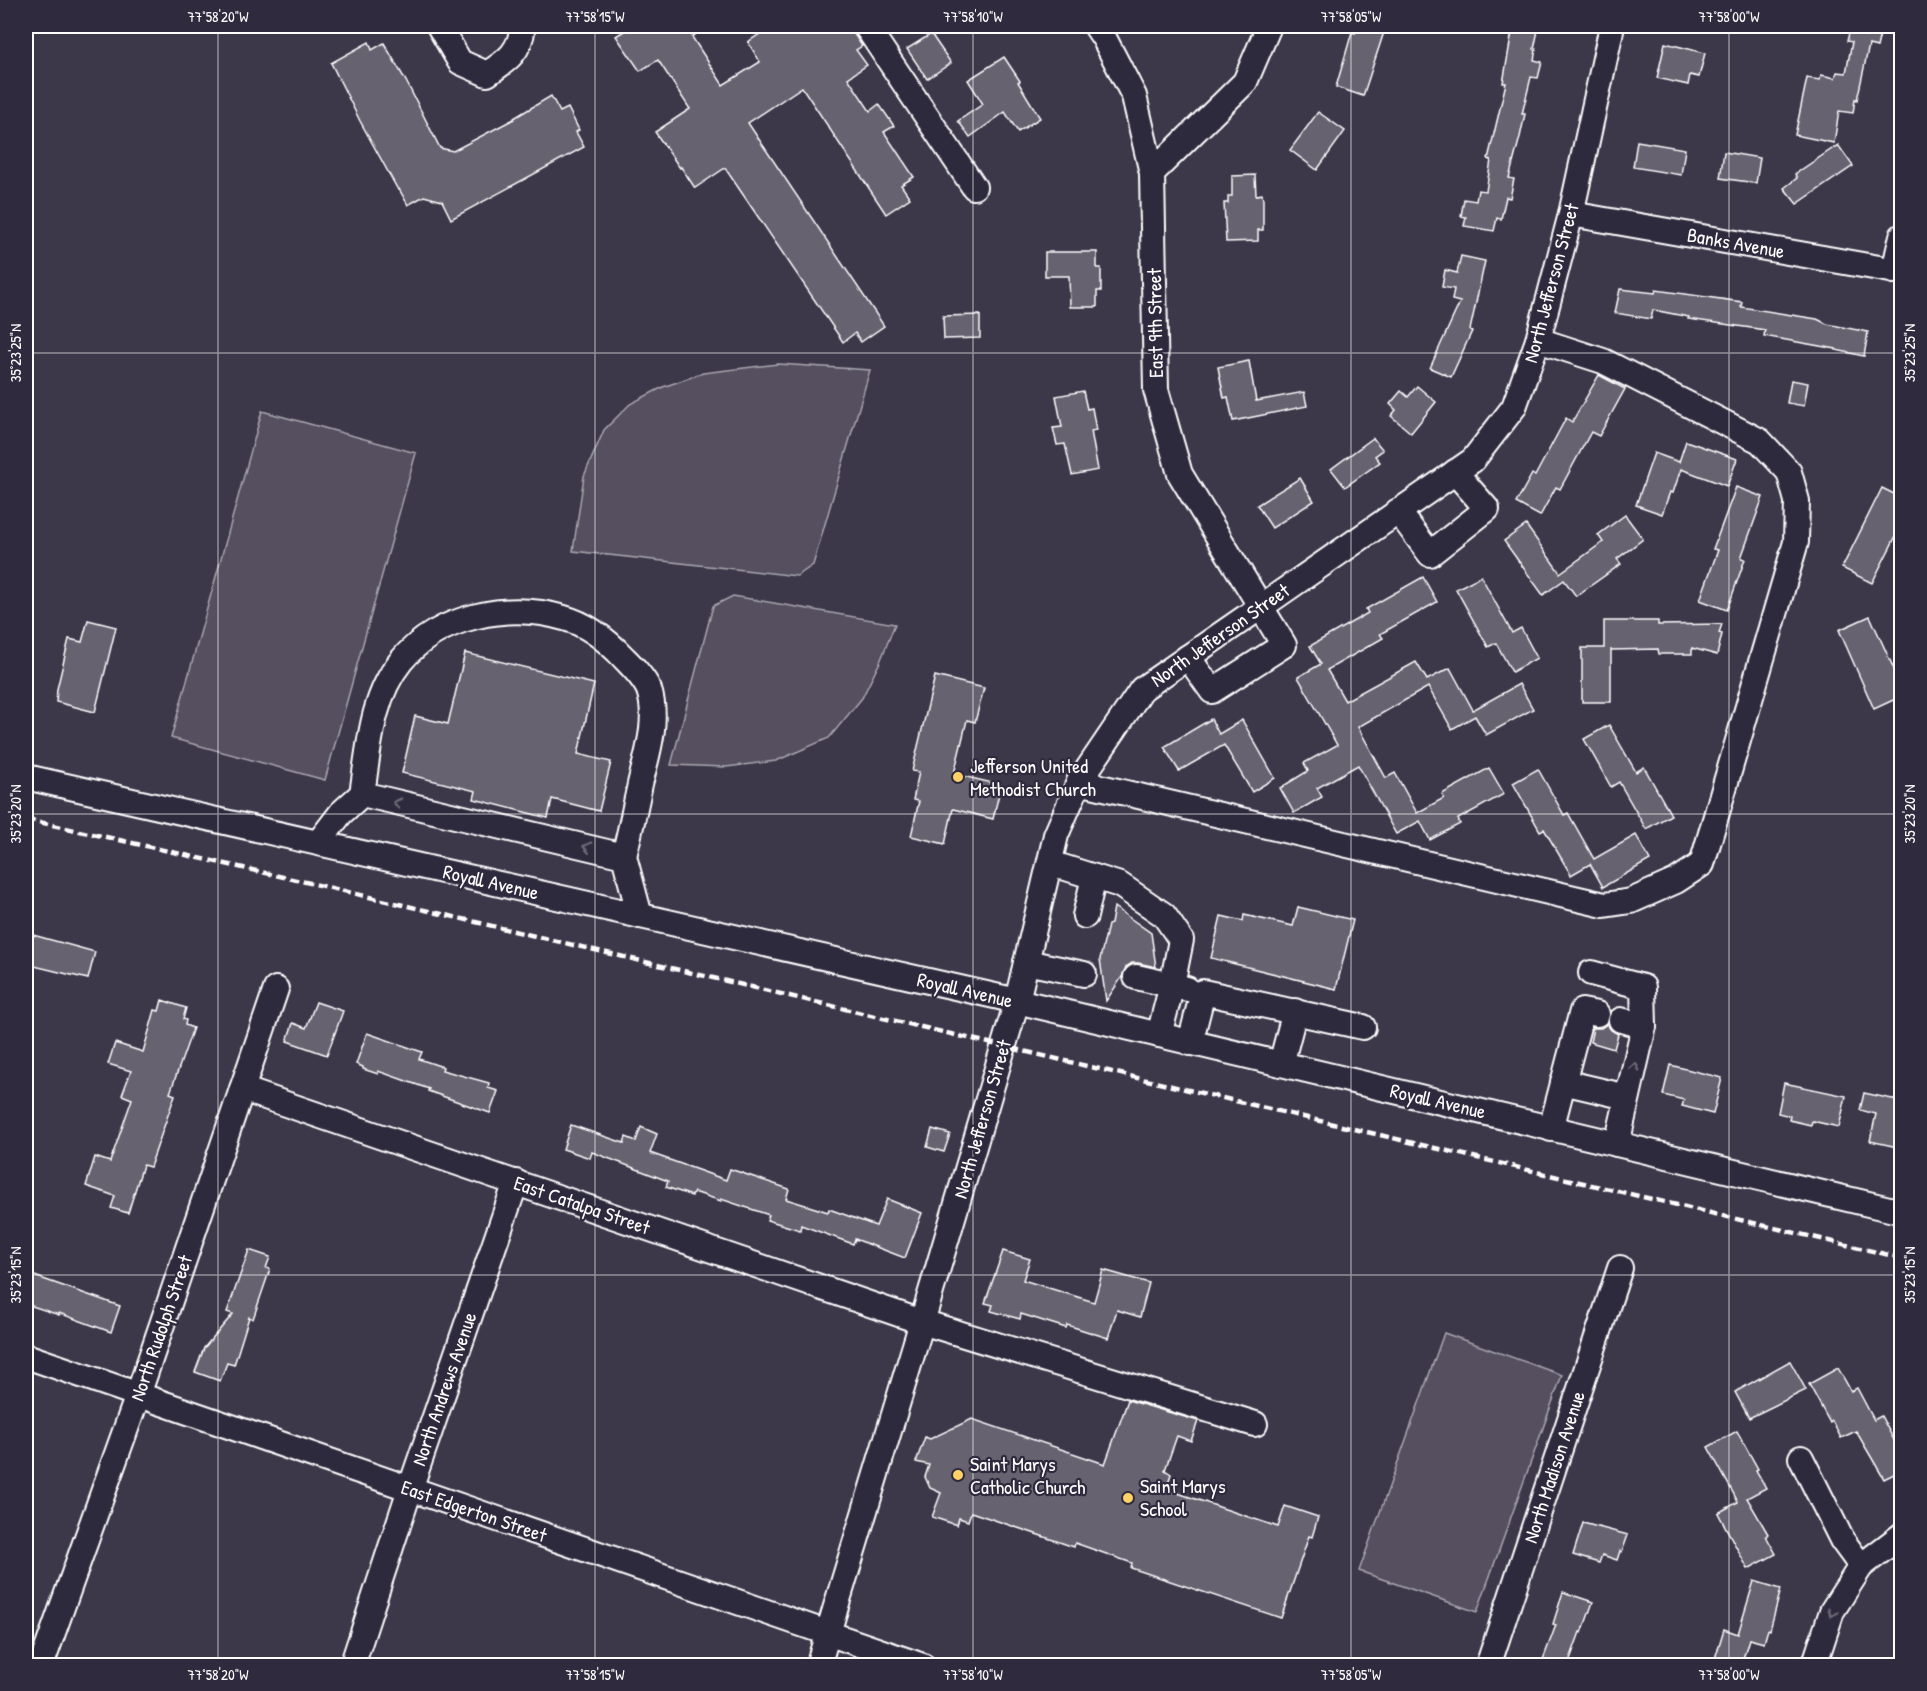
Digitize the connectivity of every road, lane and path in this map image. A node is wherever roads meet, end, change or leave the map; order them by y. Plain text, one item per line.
1 (439, 26) edge
2 (523, 26) edge
3 (866, 26) edge
4 (1096, 26) edge
5 (1269, 26) edge
6 (1612, 26) edge
7 (1152, 173) junction
8 (974, 187) dead end
9 (1571, 214) junction
10 (1902, 236) edge
11 (1898, 272) edge
12 (1538, 340) junction
13 (1455, 472) junction
14 (1398, 512) junction
15 (1260, 607) junction
16 (1188, 657) junction
17 (26, 777) edge
18 (1079, 782) junction
19 (362, 794) junction
20 (318, 843) junction
21 (624, 855) junction
22 (1050, 863) junction
23 (1094, 877) junction
24 (640, 916) junction
25 (1085, 916) dead end
26 (1026, 962) junction
27 (1591, 973) dead end
28 (1084, 974) dead end
29 (1136, 977) dead end
30 (1172, 985) junction
31 (276, 989) dead end
32 (1203, 992) junction
33 (1017, 1001) junction
34 (1295, 1011) junction
35 (1597, 1014) dead end
36 (1363, 1027) dead end
37 (1159, 1035) junction
38 (1190, 1042) junction
39 (1281, 1064) junction
40 (1563, 1082) junction
41 (242, 1089) junction
42 (1627, 1097) junction
43 (1551, 1128) junction
44 (1617, 1144) junction
45 (516, 1182) junction
46 (1902, 1212) edge
47 (1620, 1268) dead end
48 (922, 1322) junction
49 (26, 1356) edge
50 (138, 1395) junction
51 (1254, 1424) dead end
52 (1801, 1458) dead end
53 (410, 1489) junction
54 (1902, 1535) edge
55 (1861, 1566) junction
56 (828, 1633) junction
57 (41, 1665) edge
58 (352, 1665) edge
59 (818, 1665) edge
60 (923, 1665) edge
61 (1488, 1665) edge
62 (1814, 1665) edge

1 - 2 street
3 - 8 street
4 - 7 street, East 9th Street
5 - 7 street
6 - 9 street, North Jefferson Street
7 - 15 street, East 9th Street
9 - 11 street, Banks Avenue
9 - 12 street, North Jefferson Street
10 - 11 street
12 - 13 street, North Jefferson Street
12 - 18 street
13 - 14 street, North Jefferson Street
13 - 14 street
14 - 15 street, North Jefferson Street
15 - 16 street, North Jefferson Street
15 - 16 street, East 9th Street
16 - 18 street, North Jefferson Street
17 - 20 street, Royall Avenue
18 - 22 street, North Jefferson Street
19 - 20 street
21 -> 19 street
19 - 21 street
20 - 24 street, Royall Avenue
21 - 24 street
22 - 23 street
22 - 26 street, North Jefferson Street
23 - 25 street
23 - 30 street
24 - 33 street, Royall Avenue
26 - 28 street
26 - 33 street, North Jefferson Street
42 -> 27 street
29 - 30 street
30 - 32 street
30 - 37 street
31 - 41 street, North Rudolph Street
32 - 34 street
32 - 38 street
33 - 37 street, Royall Avenue
33 - 48 street, North Jefferson Street
34 - 36 street
34 - 39 street
35 - 40 street
37 - 38 street, Royall Avenue
38 - 39 street, Royall Avenue
39 - 43 street, Royall Avenue
40 - 42 street
40 - 43 street
41 - 45 street, East Catalpa Street
41 - 50 street, North Rudolph Street
42 - 44 street
43 - 44 street, Royall Avenue
44 - 46 street, Royall Avenue
45 - 48 street, East Catalpa Street
45 - 53 street, North Andrews Avenue
47 - 61 street, North Madison Avenue
48 - 51 street, East Catalpa Street
48 - 56 street, North Jefferson Street
49 - 50 street, East Edgerton Street
50 - 53 street, East Edgerton Street
50 - 57 street, North Rudolph Street
52 - 55 street
53 - 56 street, East Edgerton Street
53 - 58 street, North Andrews Avenue
54 - 55 street
55 -> 62 street
56 - 59 street, North Jefferson Street
56 - 60 street, East Edgerton Street

